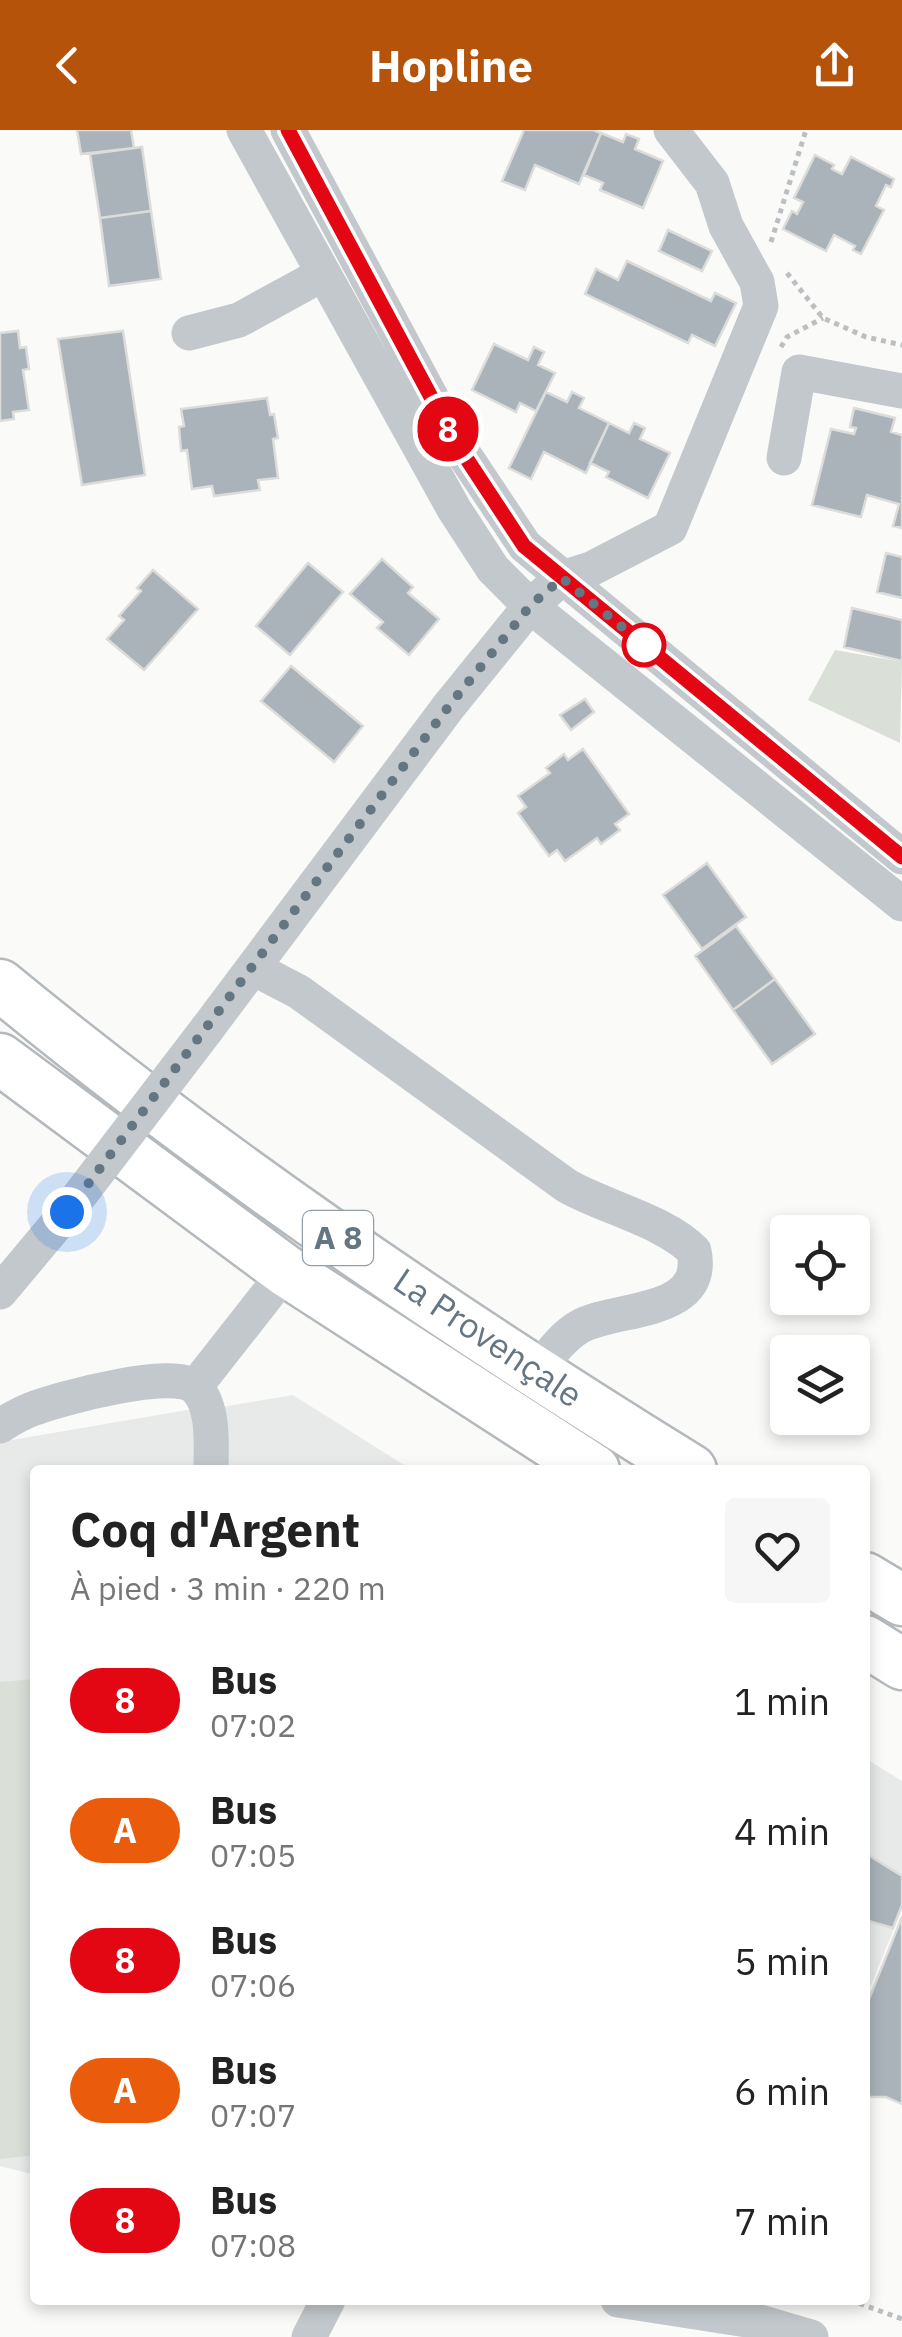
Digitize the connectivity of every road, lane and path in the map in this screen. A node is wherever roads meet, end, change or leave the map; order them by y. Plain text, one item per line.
1 (244, 130) edge
2 (288, 130) edge
3 (671, 130) edge
4 (806, 130) edge
5 (759, 231) dead end
6 (778, 261) dead end
7 (323, 274) junction
8 (189, 334) dead end
9 (902, 345) edge
10 (902, 391) edge
11 (784, 458) dead end
12 (562, 578) junction
13 (530, 606) junction
14 (902, 857) edge
15 (902, 904) edge
16 (253, 968) junction
17 (0, 985) edge
18 (0, 1058) edge
19 (286, 1271) junction
20 (0, 1292) edge
21 (536, 1372) junction
22 (194, 1387) junction
23 (0, 1426) edge
24 (212, 1465) edge
25 (586, 1465) edge
26 (686, 1465) edge
27 (870, 1570) edge
28 (870, 1581) edge
29 (902, 1588) edge
30 (902, 1600) edge
31 (870, 1643) edge
32 (902, 1664) edge
33 (326, 2305) edge
34 (684, 2305) edge
35 (864, 2305) edge
36 (737, 2309) edge
37 (902, 2319) edge
38 (310, 2337) edge
39 (811, 2337) edge

1 - 7 street
2 - 12 street
3 - 12 street
4 - 5 path
6 - 9 path
7 - 8 street
7 - 13 street
10 - 11 street
12 - 13 street
12 - 14 street
13 - 15 street
13 - 16 street
16 - 20 street, bridge
16 - 21 street
17 - 21 highway, La Provençale / A 8
18 - 19 highway, La Provençale / A 8
19 - 22 street
19 - 25 highway, La Provençale / A 8
21 - 26 highway, La Provençale / A 8
22 - 23 street
22 - 24 street
27 - 29 highway
28 - 30 highway
31 - 32 highway
33 - 38 street
34 - 36 street
35 - 37 path
36 - 39 street

